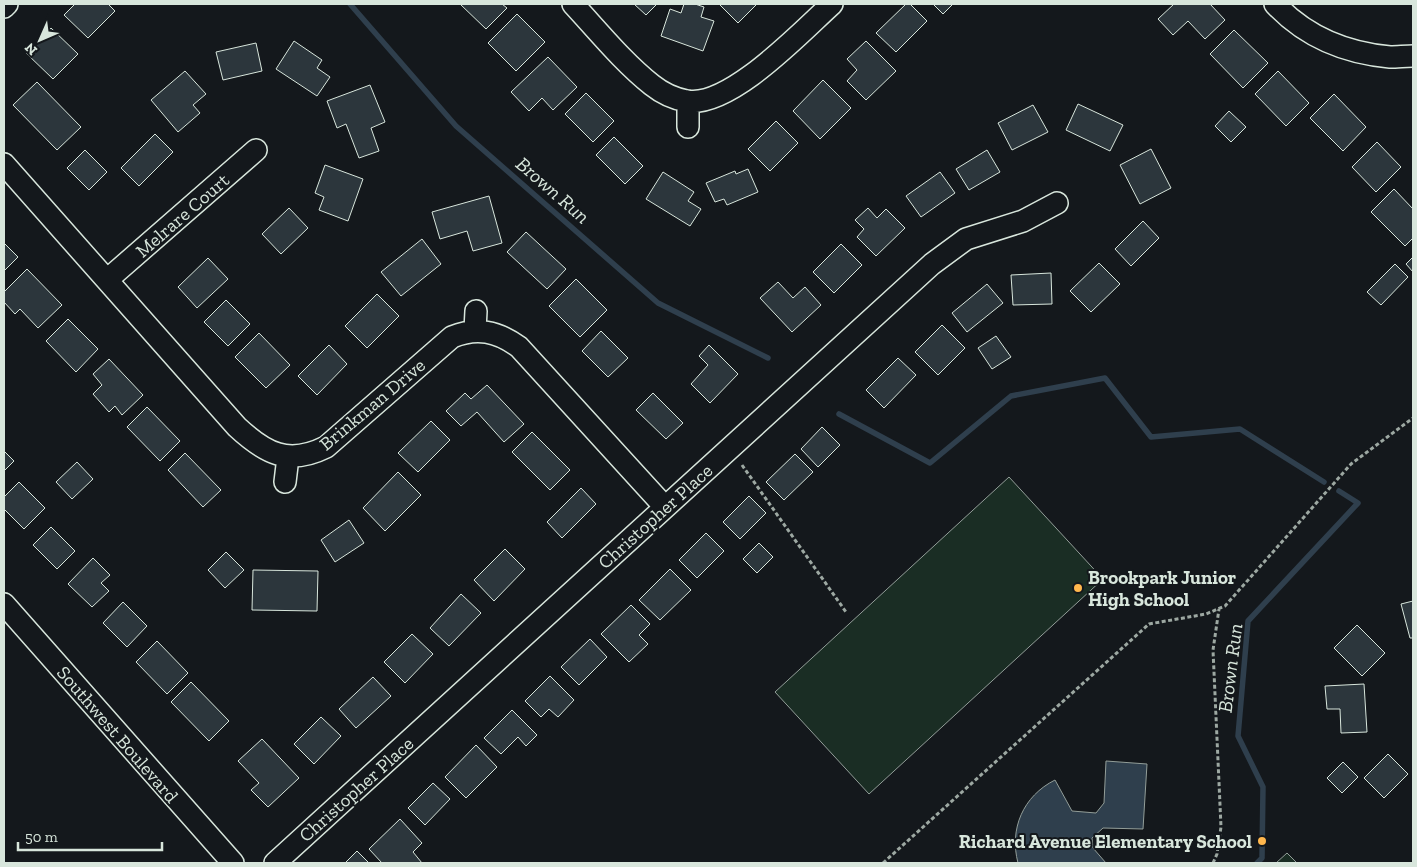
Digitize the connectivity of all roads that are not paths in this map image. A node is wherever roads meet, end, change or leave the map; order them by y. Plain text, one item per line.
1 (7, 4) edge
2 (573, 4) edge
3 (832, 4) edge
4 (1275, 4) edge
5 (4, 7) edge
6 (1413, 56) edge
7 (688, 102) junction
8 (688, 127) dead end
9 (256, 150) dead end
10 (4, 164) edge
11 (1057, 203) dead end
12 (107, 280) junction
13 (288, 457) junction
14 (285, 482) dead end
15 (665, 507) junction
16 (4, 604) edge
17 (233, 863) edge
18 (275, 863) edge

1 - 5 street
2 - 7 street
3 - 7 street
4 - 6 street
7 - 8 street
9 - 12 street, Melrare Court
10 - 12 street, Brinkman Drive
11 - 15 street, Christopher Place
12 - 13 street, Brinkman Drive
13 - 14 street
13 - 15 street, Brinkman Drive
15 - 18 street, Christopher Place
16 - 17 street, Southwest Boulevard

